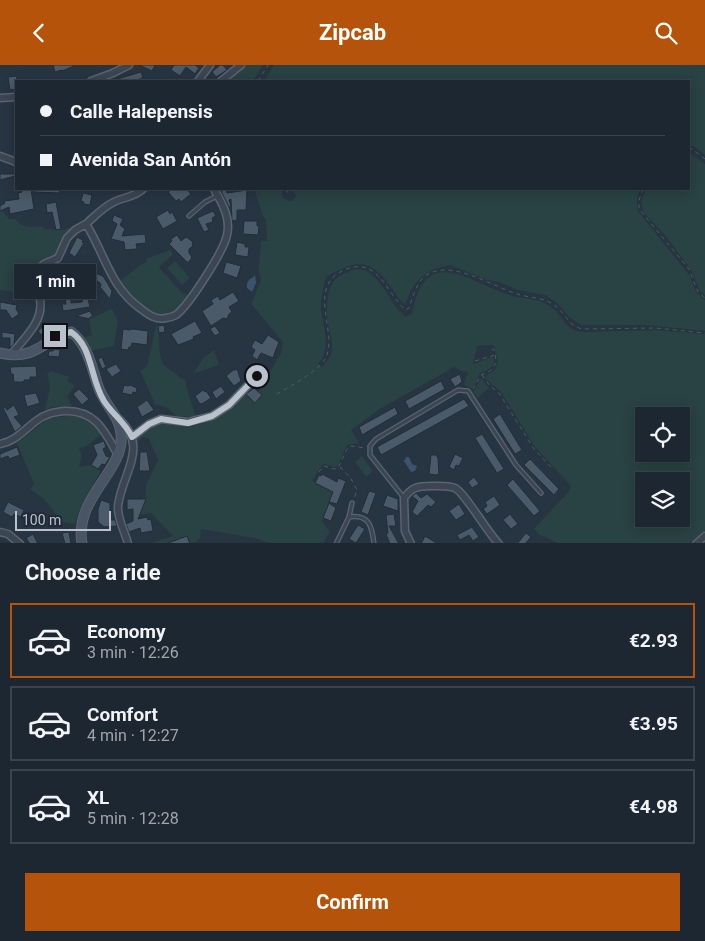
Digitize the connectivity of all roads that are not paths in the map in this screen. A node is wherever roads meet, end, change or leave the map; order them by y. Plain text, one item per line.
1 (129, 65) edge
2 (210, 65) edge
3 (240, 65) edge
4 (94, 80) edge
5 (199, 80) edge
6 (222, 80) edge
7 (15, 97) edge
8 (0, 98) edge
9 (0, 156) edge
10 (15, 162) edge
11 (142, 190) edge
12 (216, 192) edge
13 (189, 216) dead end
14 (86, 224) junction
15 (0, 354) edge
16 (11, 355) junction
17 (257, 376) dead end
18 (113, 414) junction
19 (132, 437) junction
20 (0, 444) edge
21 (118, 455) junction
22 (542, 493) dead end
23 (404, 498) junction
24 (352, 503) road end
25 (349, 517) junction
26 (0, 532) edge
27 (705, 536) edge
28 (20, 543) edge
29 (82, 543) edge
30 (128, 543) edge
31 (336, 543) edge
32 (374, 543) edge
33 (412, 543) edge
34 (499, 543) edge
35 (696, 543) edge

1 - 4 street
2 - 5 street
3 - 6 street
7 - 8 street
9 - 10 street
11 - 14 street
12 - 13 lane
12 - 14 street
14 - 16 street
15 - 16 street
16 - 18 street
17 - 19 street
18 - 19 street
18 - 21 street
19 - 30 street
20 - 21 street
21 - 29 street
22 - 23 lane
23 - 33 street
23 - 34 street
24 - 25 lane
25 - 31 lane
25 - 32 lane
26 - 28 street
27 - 35 street

